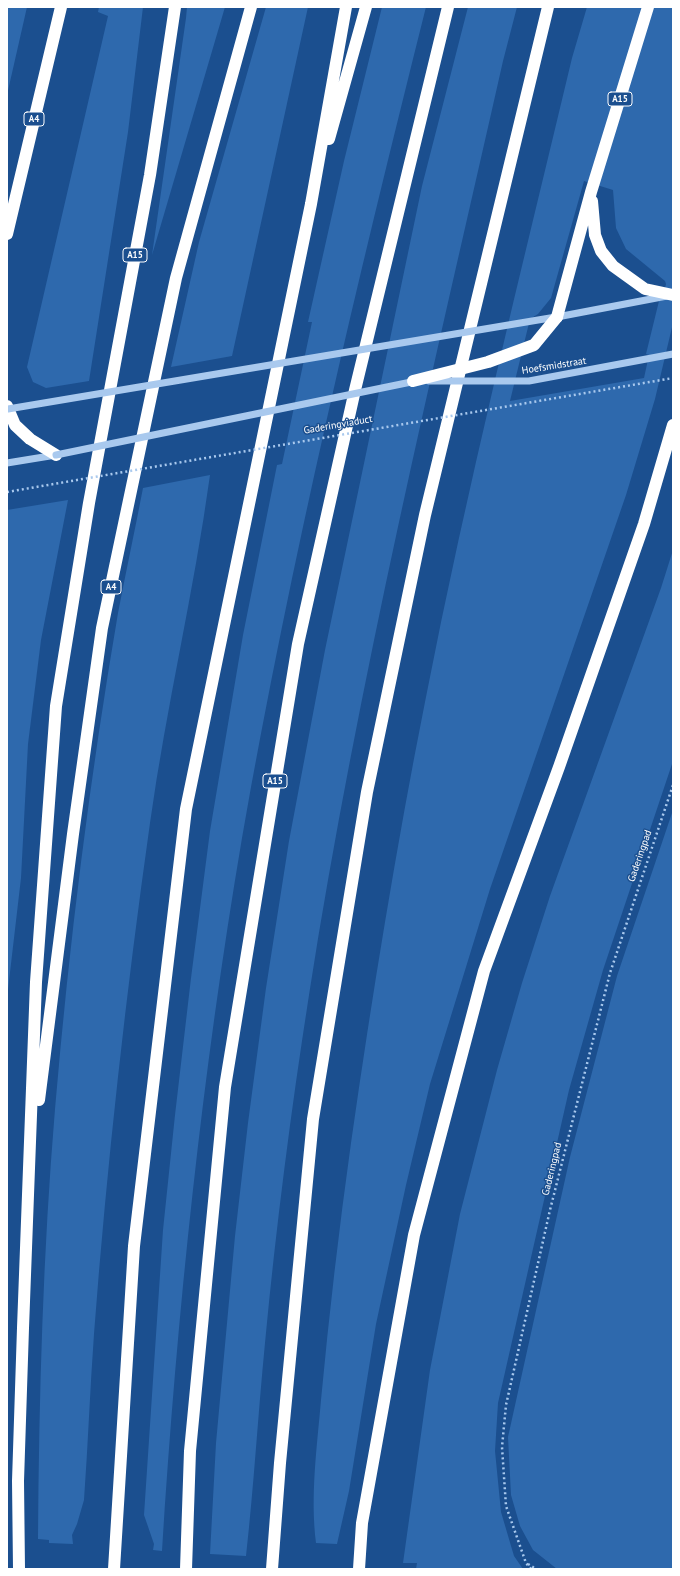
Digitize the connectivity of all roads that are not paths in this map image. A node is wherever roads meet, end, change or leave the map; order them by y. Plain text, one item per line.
1 (61, 7) edge
2 (175, 7) edge
3 (251, 7) edge
4 (346, 7) edge
5 (366, 7) edge
6 (448, 7) edge
7 (548, 7) edge
8 (553, 7) edge
9 (648, 7) edge
10 (540, 42) junction
11 (591, 192) junction
12 (311, 204) junction
13 (7, 234) edge
14 (673, 295) edge
15 (557, 317) junction
16 (673, 354) edge
17 (413, 381) junction
18 (7, 408) edge
19 (673, 425) edge
20 (56, 455) junction
21 (7, 463) edge
22 (28, 1179) junction
23 (19, 1569) edge
24 (114, 1569) edge
25 (186, 1569) edge
26 (272, 1569) edge
27 (359, 1569) edge

1 - 13 highway, A4
2 - 22 highway, A15
3 - 22 highway, A4
4 - 12 highway
5 - 12 highway
6 - 25 highway, A15
7 - 10 highway
8 - 10 highway
9 - 11 highway, A15
10 - 26 highway
11 - 14 highway
11 - 15 highway, A15
12 - 24 highway
14 - 15 street
15 - 17 highway, bridge
15 - 18 street, bridge
16 - 17 street, Hoefsmidstraat, bridge
17 - 20 street, bridge
18 - 20 highway
19 - 27 highway
20 - 21 street
22 - 23 highway, A15

